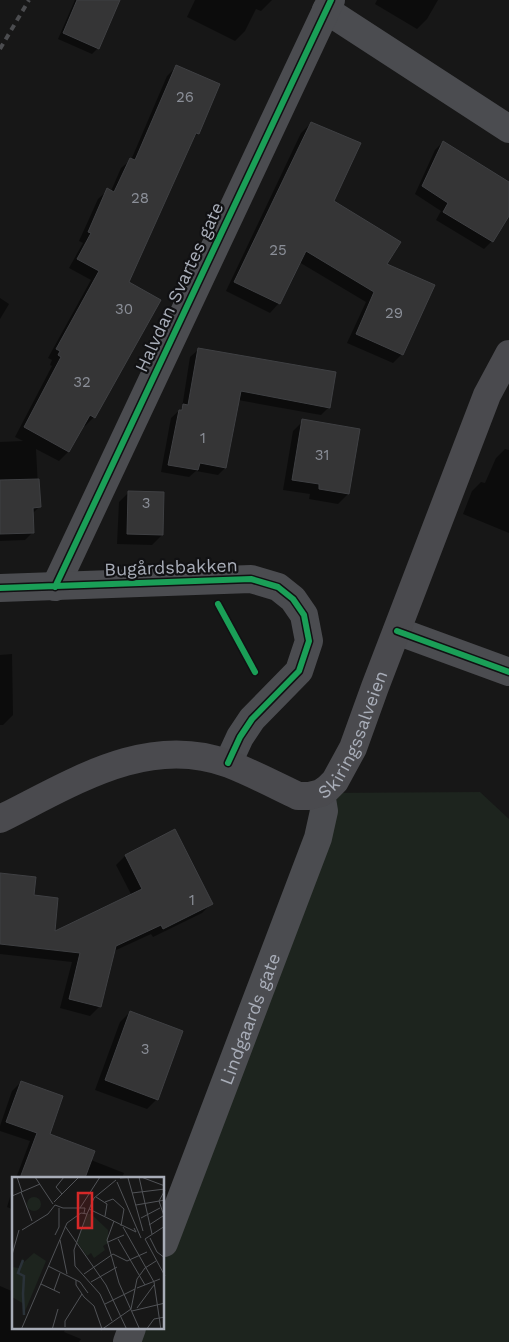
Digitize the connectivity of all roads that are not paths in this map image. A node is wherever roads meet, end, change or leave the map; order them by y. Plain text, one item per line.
1 (329, 5) edge
2 (509, 129) edge
3 (509, 354) edge
4 (55, 587) junction
5 (0, 588) edge
6 (397, 631) junction
7 (509, 672) edge
8 (228, 764) junction
9 (321, 793) junction
10 (0, 819) edge
11 (165, 1239) edge
12 (131, 1330) edge
13 (127, 1342) edge

1 - 2 street
1 - 4 street, Halvdan Svartes gate
3 - 6 main road, Skiringssalveien
4 - 5 street, Bugårdsbakken
4 - 8 street, Bugårdsbakken
6 - 7 street
6 - 9 main road, Skiringssalveien
8 - 9 main road, Skiringssalveien
8 - 10 main road, Skiringssalveien
9 - 11 street, Lindgaards gate
12 - 13 street

